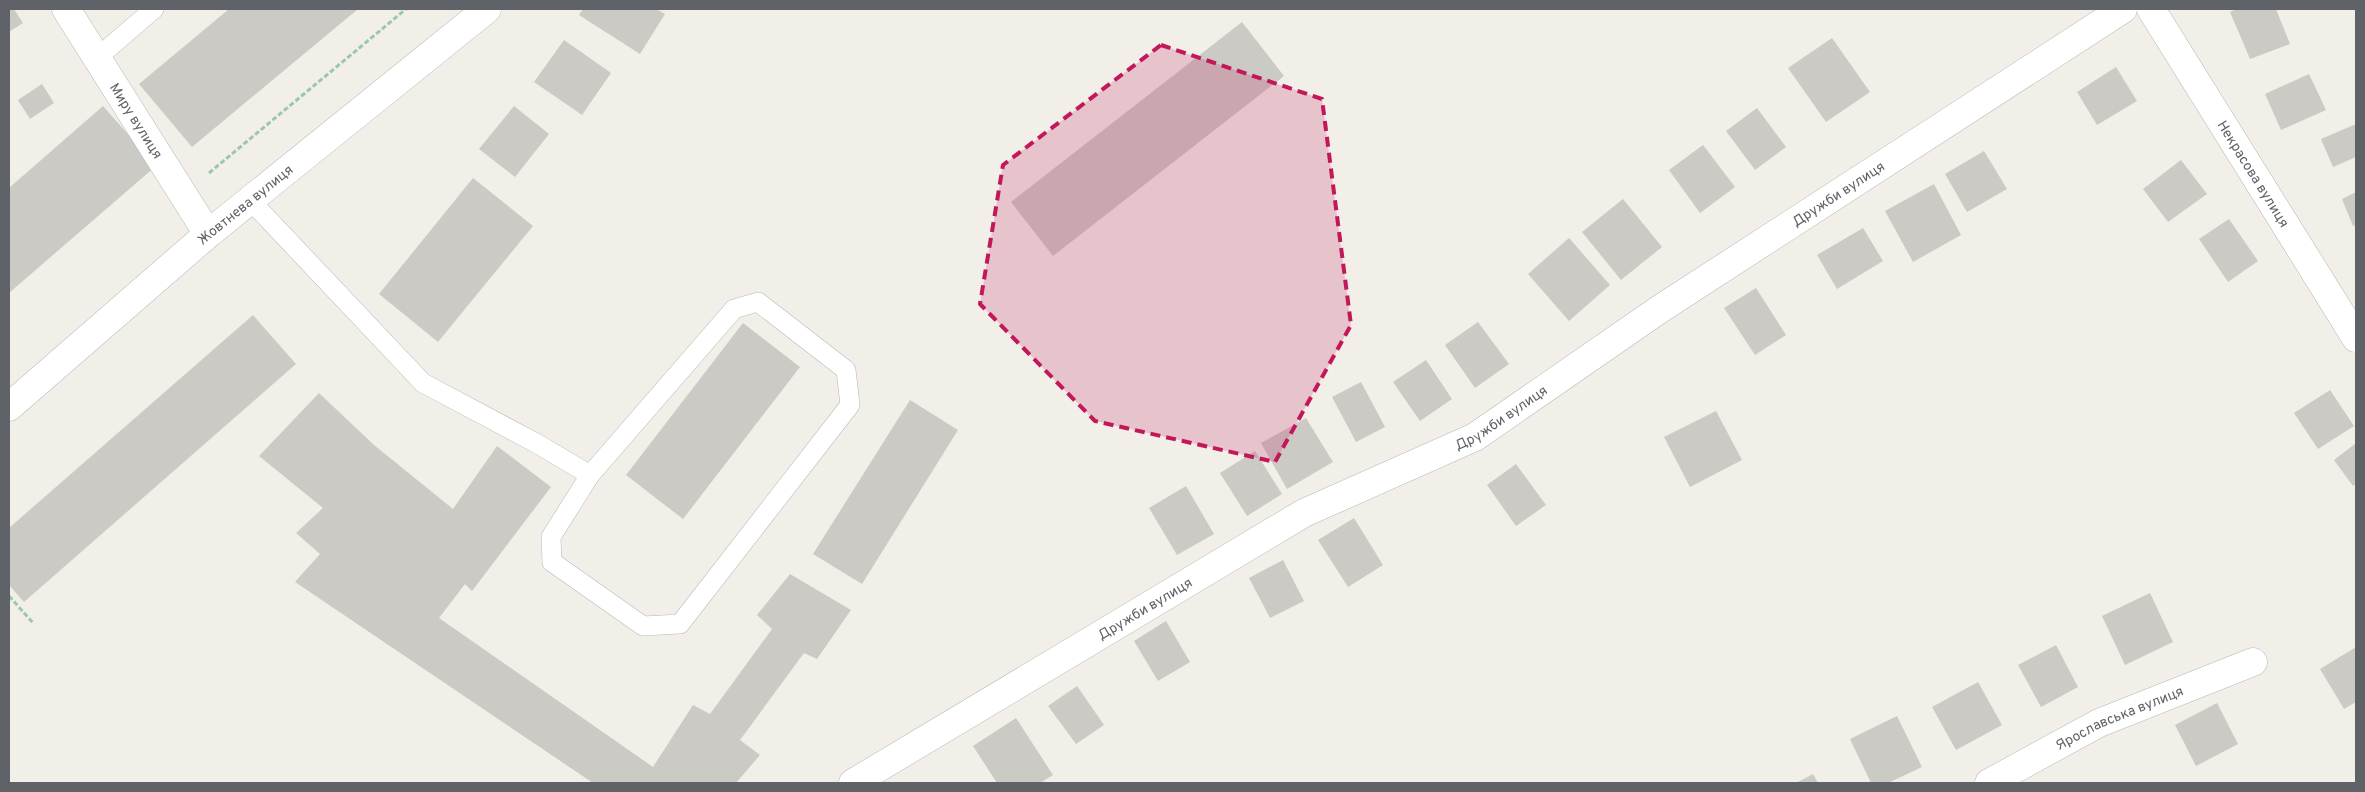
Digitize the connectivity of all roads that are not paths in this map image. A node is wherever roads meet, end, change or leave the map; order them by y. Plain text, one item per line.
1 (66, 9) edge
2 (154, 9) edge
3 (487, 9) edge
4 (2123, 9) edge
5 (2151, 9) edge
6 (97, 58) junction
7 (250, 200) junction
8 (208, 234) junction
9 (2356, 338) edge
10 (9, 407) edge
11 (590, 475) junction
12 (2254, 662) dead end
13 (853, 783) edge
14 (1990, 783) edge

1 - 6 street, Миру вулиця
2 - 6 lane
3 - 7 street, Жовтнева вулиця
4 - 13 street, Дружби вулиця
5 - 9 street, Некрасова вулиця
6 - 8 street, Миру вулиця
7 - 8 street, Жовтнева вулиця
7 - 11 lane
8 - 10 street, Жовтнева вулиця
11 - 11 lane
12 - 14 street, Ярославська вулиця

